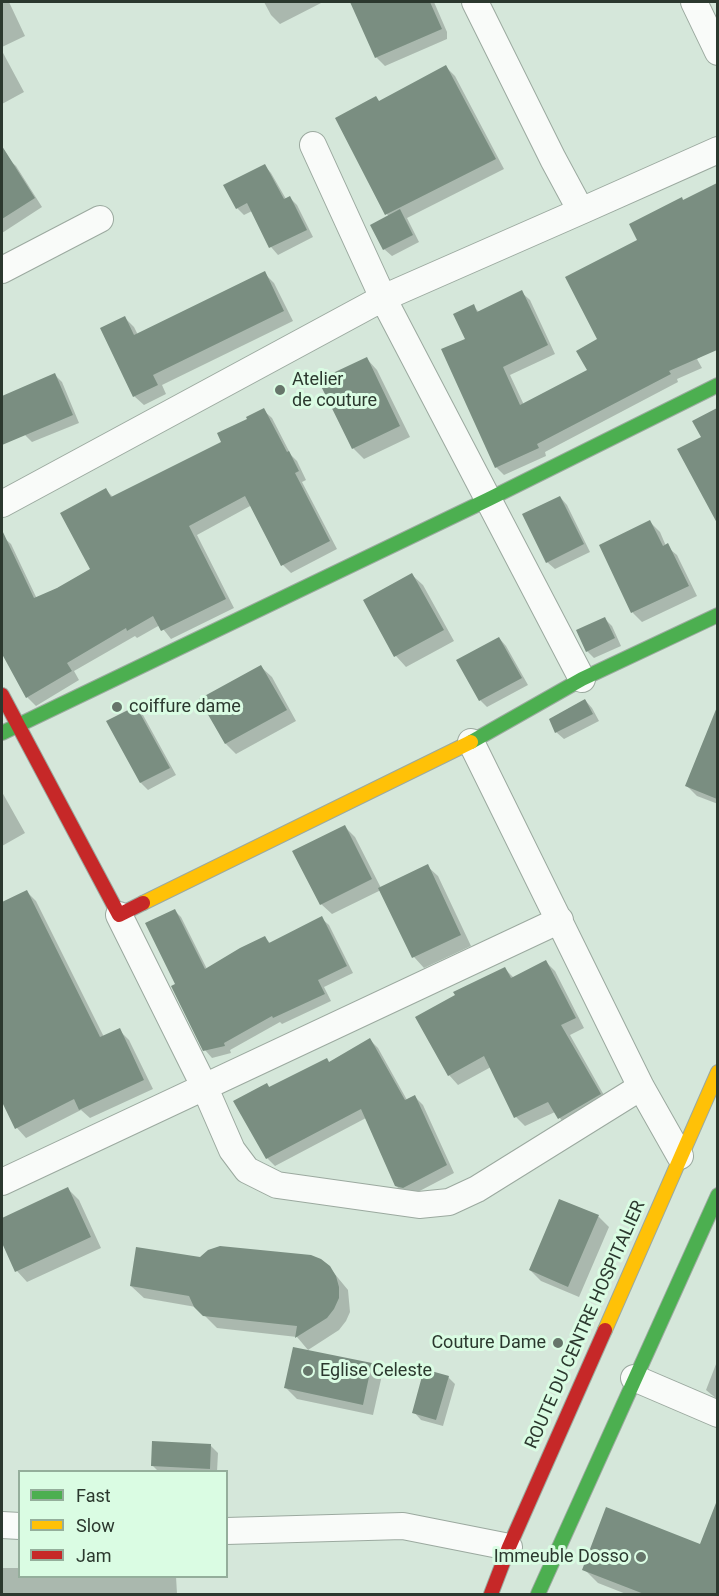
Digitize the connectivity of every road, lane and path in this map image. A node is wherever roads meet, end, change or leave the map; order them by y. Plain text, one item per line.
1 (475, 2) edge
2 (694, 2) edge
3 (717, 52) edge
4 (313, 145) dead end
5 (717, 150) edge
6 (581, 211) junction
7 (100, 219) dead end
8 (2, 270) edge
9 (383, 298) junction
10 (717, 385) edge
11 (489, 500) junction
12 (2, 504) edge
13 (717, 615) edge
14 (582, 679) junction
15 (2, 696) edge
16 (17, 725) junction
17 (2, 733) edge
18 (471, 741) junction
19 (119, 915) junction
20 (560, 920) junction
21 (717, 1072) edge
22 (641, 1087) junction
23 (205, 1088) junction
24 (680, 1156) junction
25 (2, 1179) edge
26 (717, 1197) edge
27 (634, 1378) junction
28 (717, 1414) edge
29 (2, 1525) edge
30 (18, 1526) edge
31 (228, 1531) edge
32 (509, 1547) junction
33 (491, 1594) edge
34 (538, 1594) edge

1 - 6 street
2 - 3 street
4 - 9 street
5 - 6 street
6 - 9 street
7 - 8 street
9 - 11 street
9 - 12 street
10 - 11 street
11 - 14 street
11 - 16 street
13 - 14 street
14 - 18 street
15 - 16 street
16 - 17 street
16 - 19 street
18 - 19 street
18 - 20 street
19 - 23 street
20 - 22 street
20 - 23 street
21 - 24 street, ROUTE DU CENTRE HOSPITALIER
22 - 23 street
22 - 24 street
23 - 25 street
24 - 32 street, ROUTE DU CENTRE HOSPITALIER
26 - 27 street
27 - 28 street
27 - 34 street
29 - 30 street
31 - 32 street
32 - 33 street, ROUTE DU CENTRE HOSPITALIER

